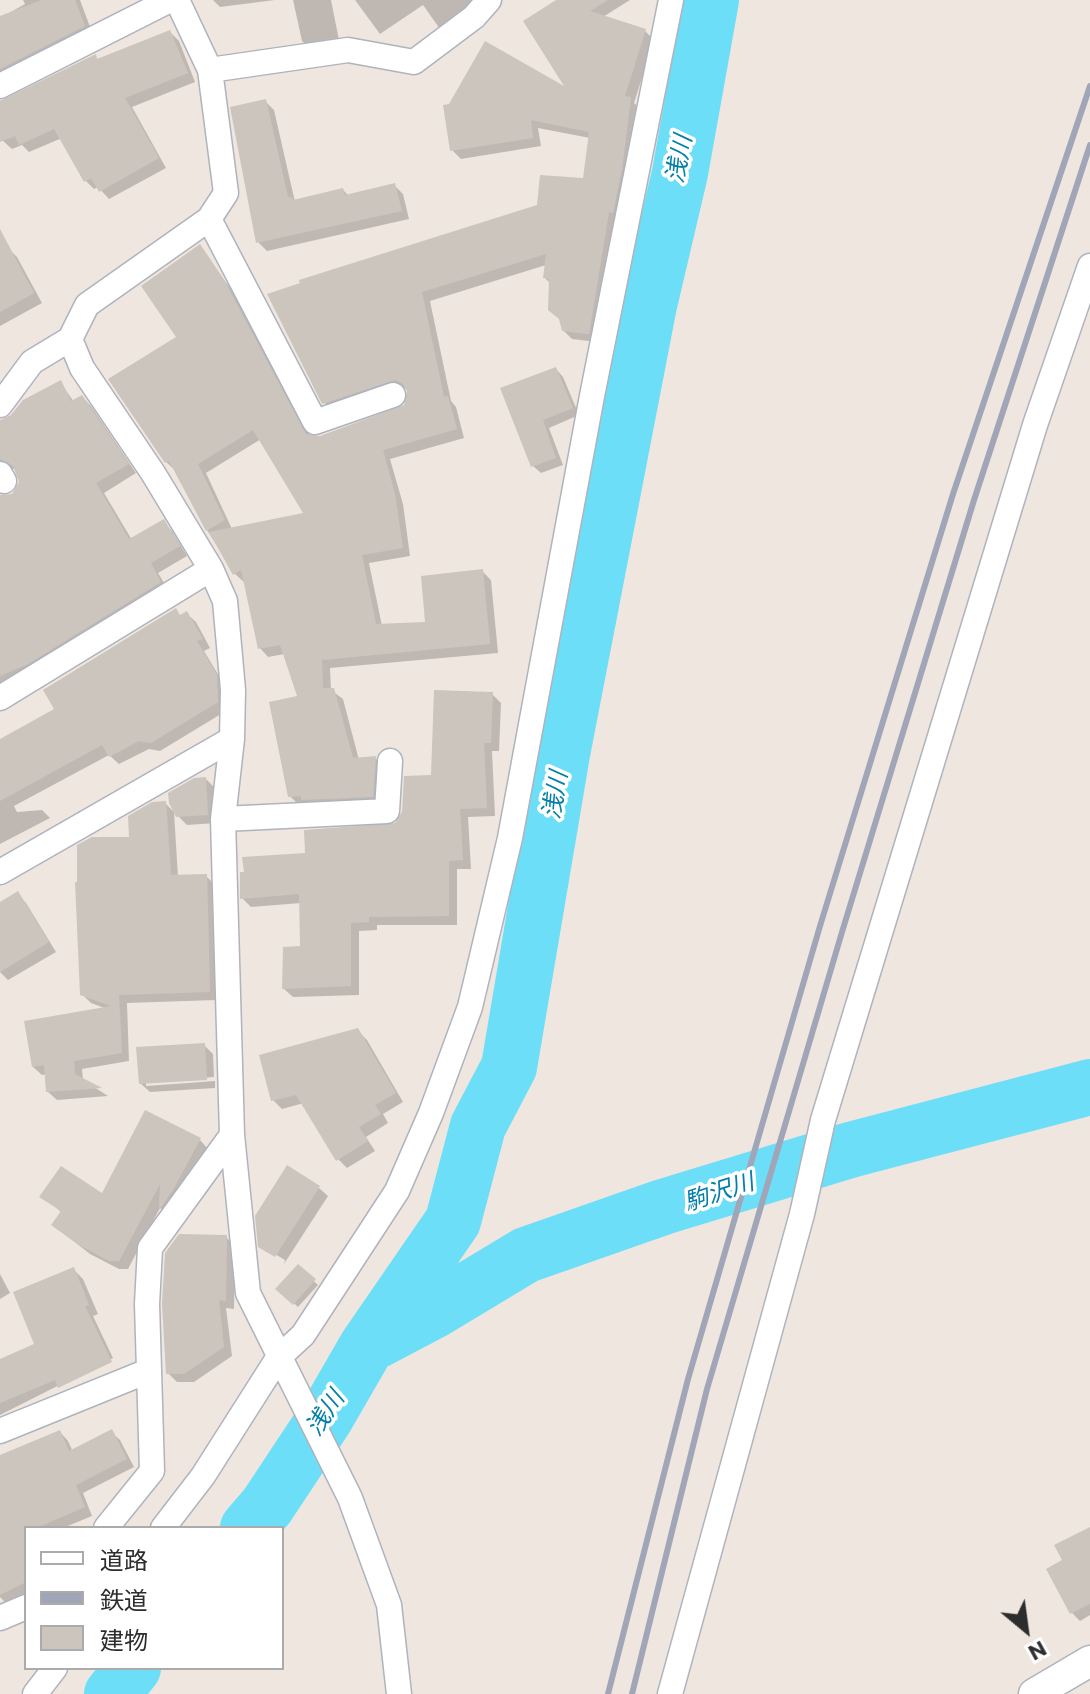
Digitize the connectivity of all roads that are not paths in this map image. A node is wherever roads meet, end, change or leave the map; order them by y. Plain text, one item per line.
1 (170, 0) edge
2 (177, 0) edge
3 (489, 0) edge
4 (671, 0) edge
5 (210, 70) junction
6 (0, 86) edge
7 (209, 219) junction
8 (1090, 266) edge
9 (70, 339) junction
10 (393, 395) dead end
11 (0, 405) edge
12 (211, 569) junction
13 (0, 698) edge
14 (232, 739) junction
15 (390, 761) dead end
16 (223, 819) junction
17 (0, 872) edge
18 (232, 1135) junction
19 (278, 1358) junction
20 (148, 1371) junction
21 (0, 1431) edge
22 (108, 1526) edge
23 (165, 1526) edge
24 (24, 1608) edge
25 (0, 1618) edge
26 (1090, 1661) edge
27 (53, 1670) edge
28 (35, 1694) edge
29 (399, 1694) edge
30 (670, 1694) edge
31 (1034, 1694) edge

1 - 6 street
2 - 5 street
3 - 5 street
4 - 19 street
5 - 7 street
7 - 9 street
7 - 10 street
8 - 30 street
9 - 11 street
9 - 12 street
12 - 13 street
12 - 14 street
14 - 16 street
14 - 17 street
15 - 16 street
16 - 18 street
18 - 19 street
18 - 20 street
19 - 23 street
19 - 29 street
20 - 21 street
20 - 22 street
24 - 25 street
26 - 31 street
27 - 28 street

